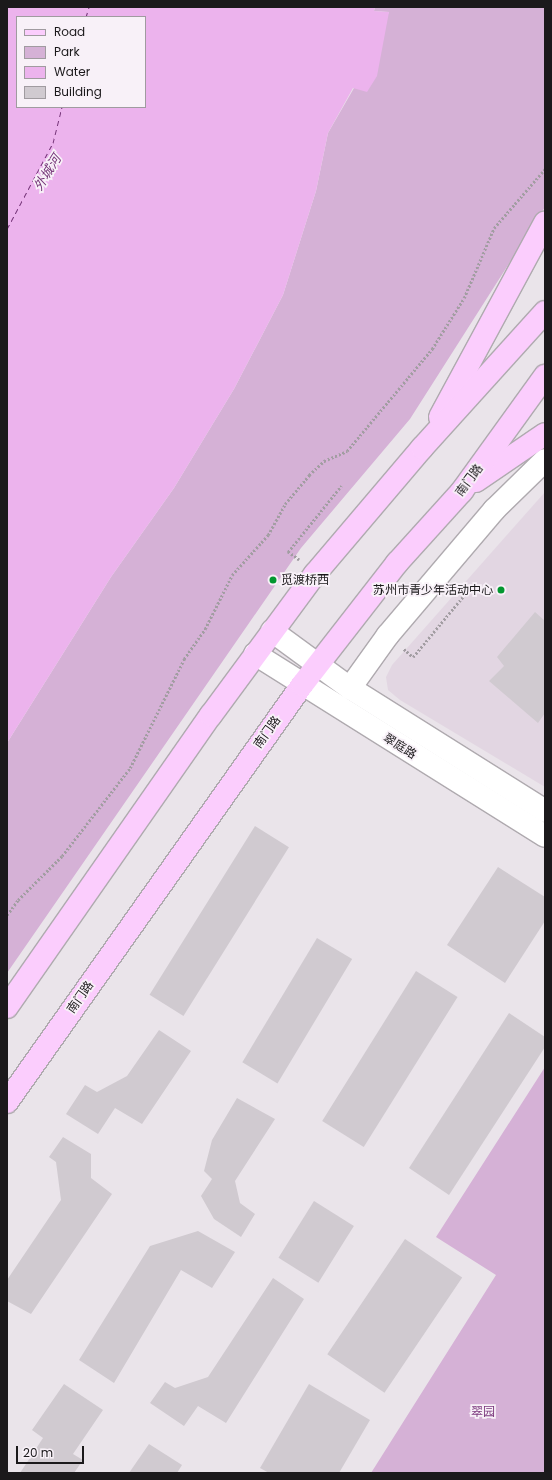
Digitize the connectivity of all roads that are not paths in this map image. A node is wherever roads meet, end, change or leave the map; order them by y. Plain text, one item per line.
1 (545, 223) edge
2 (545, 312) edge
3 (545, 376) edge
4 (545, 434) edge
5 (422, 448) junction
6 (545, 460) edge
7 (462, 491) junction
8 (272, 631) junction
9 (255, 654) junction
10 (317, 664) junction
11 (302, 685) junction
12 (350, 688) junction
13 (545, 811) edge
14 (545, 836) edge
15 (7, 1007) edge
16 (7, 1102) edge

1 - 5 main road
2 - 5 main road
3 - 7 main road, 南门路
4 - 7 main road
5 - 8 main road
6 - 12 street
7 - 10 main road, 南门路
8 - 9 main road
8 - 10 street, 翠庭路
9 - 11 street, 翠庭路
9 - 15 main road
10 - 11 main road, 南门路
10 - 12 street, 翠庭路
11 - 14 street, 翠庭路
11 - 16 main road, 南门路
12 - 13 street, 翠庭路

